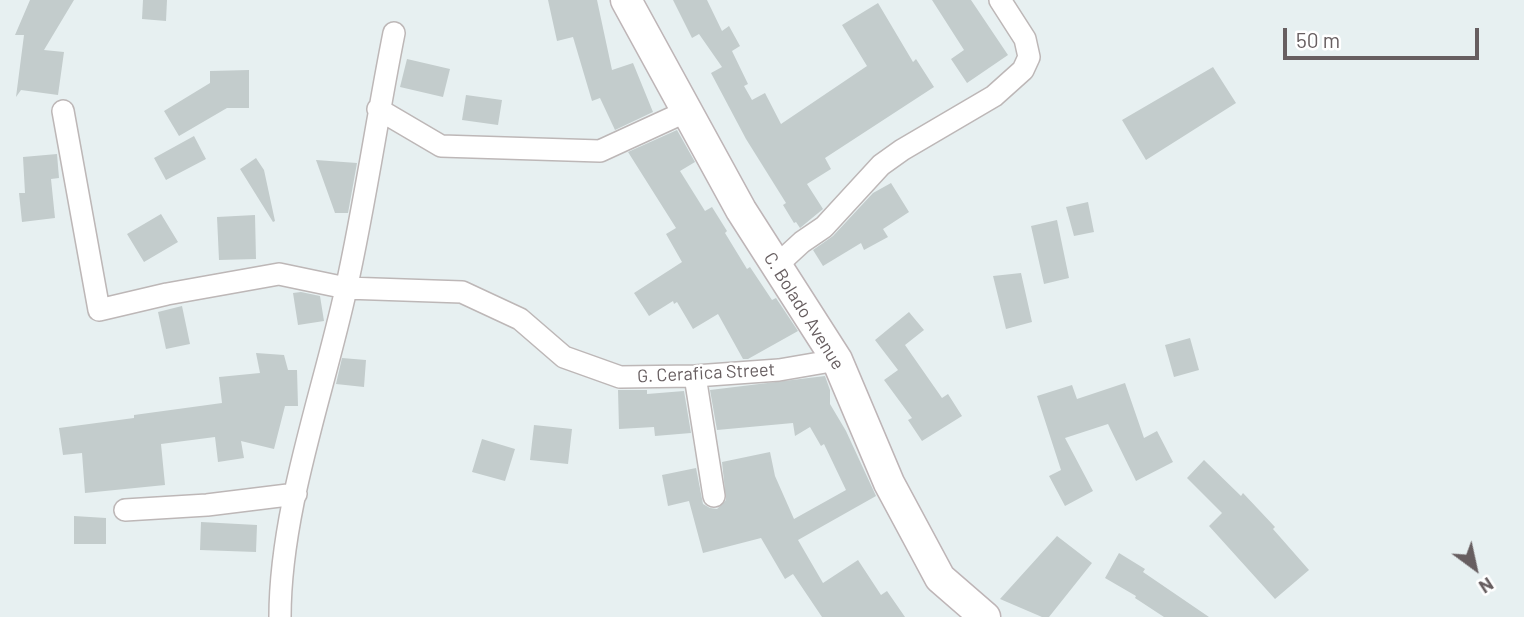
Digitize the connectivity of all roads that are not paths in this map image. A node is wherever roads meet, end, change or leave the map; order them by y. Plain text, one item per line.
1 (626, 0) edge
2 (1000, 0) edge
3 (394, 33) dead end
4 (379, 109) junction
5 (63, 111) dead end
6 (687, 111) junction
7 (777, 265) junction
8 (346, 288) junction
9 (837, 360) junction
10 (695, 376) junction
11 (296, 494) junction
12 (714, 496) dead end
13 (125, 510) dead end
14 (279, 617) edge
15 (985, 617) edge

1 - 6 street, C. Bolado Avenue
2 - 7 street
3 - 4 street
4 - 6 street
4 - 8 street
5 - 8 street, G. Cerafica Street
6 - 7 street, C. Bolado Avenue
7 - 9 street, C. Bolado Avenue
8 - 10 street, G. Cerafica Street
8 - 11 street
9 - 10 street, G. Cerafica Street
9 - 15 street, C. Bolado Avenue
10 - 12 street
11 - 13 street
11 - 14 street

